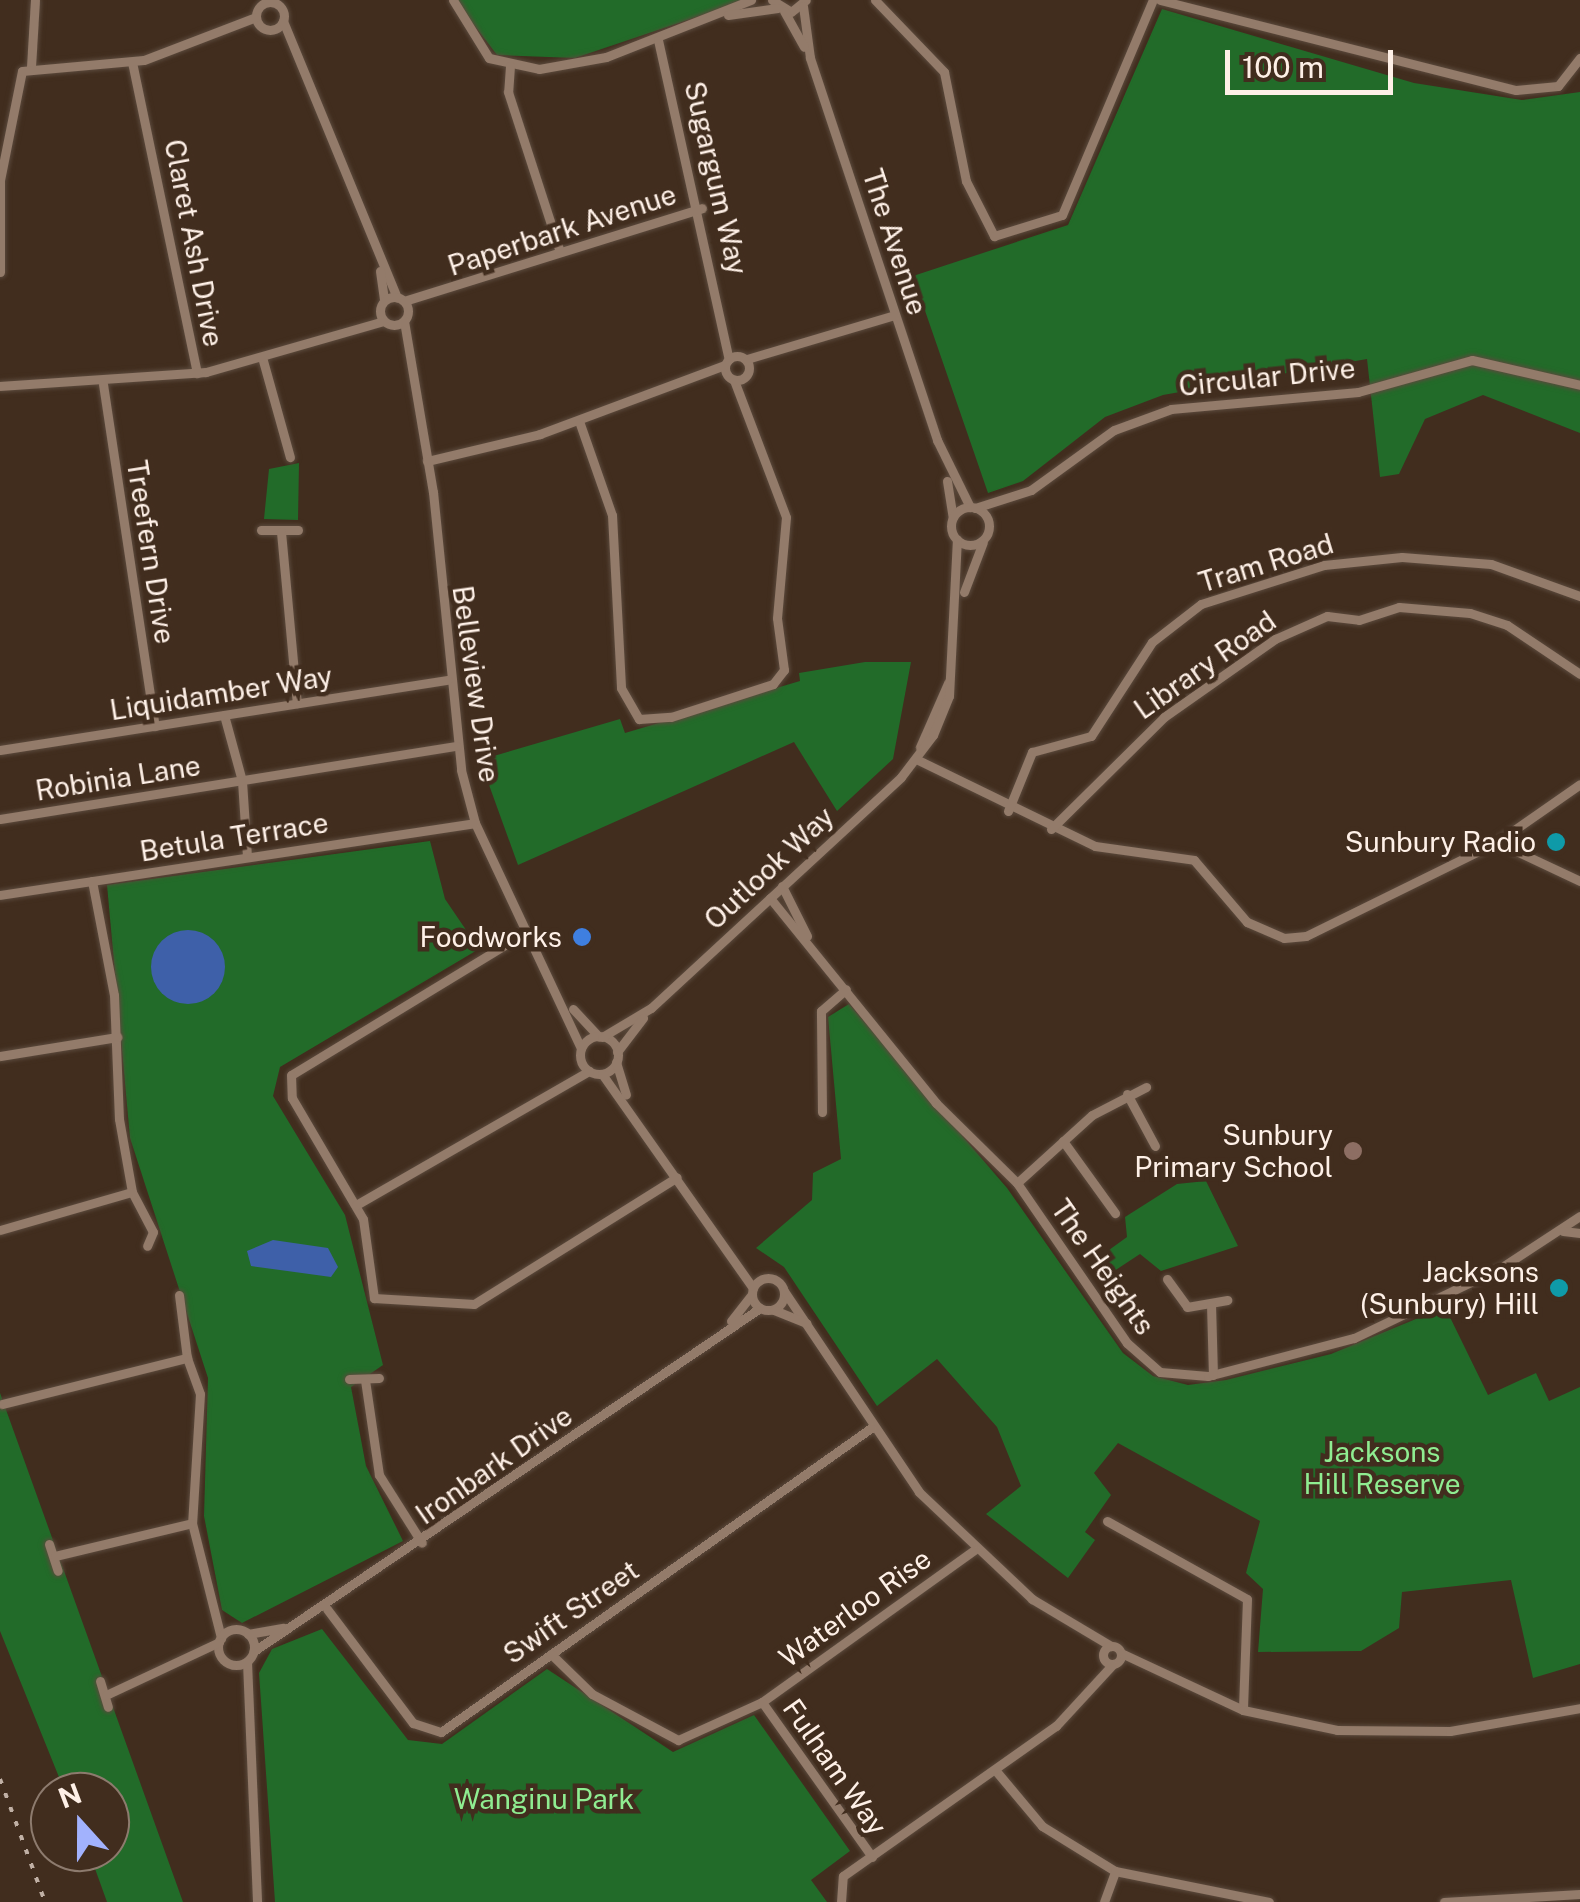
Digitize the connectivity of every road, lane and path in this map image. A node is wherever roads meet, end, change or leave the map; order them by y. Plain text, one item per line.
1 (35, 0) edge
2 (452, 0) edge
3 (751, 0) edge
4 (875, 0) edge
5 (1156, 0) edge
6 (804, 3) edge
7 (263, 5) edge
8 (778, 6) edge
9 (725, 15) junction
10 (283, 20) junction
11 (266, 29) junction
12 (227, 33) junction
13 (658, 40) junction
14 (298, 58) junction
15 (810, 58) junction
16 (1580, 58) edge
17 (132, 62) junction
18 (510, 66) junction
19 (27, 69) junction
20 (702, 208) junction
21 (559, 249) junction
22 (378, 258) junction
23 (0, 272) edge
24 (436, 295) junction
25 (401, 298) junction
26 (382, 304) junction
27 (895, 315) junction
28 (406, 317) junction
29 (387, 323) junction
30 (350, 327) junction
31 (726, 327) junction
32 (262, 357) junction
33 (408, 360) junction
34 (746, 365) junction
35 (729, 370) junction
36 (197, 374) junction
37 (103, 384) junction
38 (1580, 385) edge
39 (0, 386) edge
40 (751, 406) junction
41 (579, 421) junction
42 (937, 440) junction
43 (290, 458) dead end
44 (427, 461) junction
45 (972, 507) junction
46 (953, 518) junction
47 (260, 530) dead end
48 (298, 530) dead end
49 (281, 532) junction
50 (986, 537) junction
51 (957, 539) junction
52 (1580, 596) edge
53 (956, 619) junction
54 (1580, 674) edge
55 (448, 680) junction
56 (297, 704) junction
57 (224, 715) junction
58 (155, 726) junction
59 (456, 746) junction
60 (0, 750) edge
61 (916, 758) junction
62 (242, 781) junction
63 (1580, 784) edge
64 (1008, 811) junction
65 (0, 819) edge
66 (475, 823) junction
67 (1051, 829) junction
68 (1497, 842) junction
69 (247, 858) junction
70 (1580, 881) edge
71 (92, 882) junction
72 (782, 886) junction
73 (0, 895) edge
74 (770, 898) junction
75 (528, 930) junction
76 (810, 943) junction
77 (846, 989) junction
78 (563, 994) junction
79 (650, 1008) junction
80 (600, 1037) junction
81 (117, 1038) junction
82 (581, 1048) junction
83 (0, 1056) edge
84 (617, 1057) junction
85 (581, 1061) junction
86 (588, 1071) junction
87 (602, 1074) junction
88 (1146, 1088) dead end
89 (548, 1090) junction
90 (1127, 1094) junction
91 (631, 1106) junction
92 (822, 1112) dead end
93 (1063, 1141) junction
94 (1155, 1146) dead end
95 (677, 1177) junction
96 (1016, 1183) junction
97 (133, 1186) junction
98 (356, 1204) junction
99 (1115, 1213) dead end
100 (1580, 1216) edge
101 (0, 1230) edge
102 (1563, 1232) junction
103 (1580, 1233) edge
104 (147, 1246) dead end
105 (732, 1252) junction
106 (770, 1278) junction
107 (1167, 1279) dead end
108 (752, 1291) junction
109 (784, 1291) junction
110 (179, 1295) dead end
111 (1227, 1300) dead end
112 (1211, 1304) junction
113 (760, 1308) junction
114 (774, 1310) junction
115 (808, 1324) junction
116 (718, 1334) junction
117 (186, 1358) junction
118 (1213, 1375) junction
119 (379, 1378) dead end
120 (349, 1379) dead end
121 (365, 1380) junction
122 (2, 1404) edge
123 (871, 1428) junction
124 (1107, 1521) dead end
125 (192, 1522) junction
126 (422, 1543) junction
127 (49, 1544) dead end
128 (974, 1550) junction
129 (55, 1556) junction
130 (58, 1570) dead end
131 (216, 1608) junction
132 (327, 1608) junction
133 (290, 1626) junction
134 (236, 1630) junction
135 (248, 1634) junction
136 (220, 1640) junction
137 (254, 1650) junction
138 (551, 1654) junction
139 (1111, 1656) junction
140 (225, 1661) junction
141 (247, 1662) junction
142 (180, 1666) junction
143 (100, 1681) dead end
144 (106, 1695) junction
145 (244, 1701) junction
146 (762, 1702) junction
147 (108, 1707) dead end
148 (1580, 1708) edge
149 (1244, 1710) junction
150 (996, 1772) junction
151 (872, 1858) junction
152 (1115, 1871) junction
153 (1580, 1894) edge
154 (257, 1902) edge
155 (840, 1902) edge
156 (1104, 1902) edge
157 (1268, 1902) edge
158 (1444, 1902) edge

1 - 19 street
2 - 18 street
3 - 9 street
4 - 5 street
5 - 16 street
6 - 8 street
6 - 15 street, The Avenue
7 - 10 street
7 - 11 street
7 - 12 street
8 - 9 street
8 - 15 street, The Avenue
9 - 13 street
10 - 11 street
10 - 14 street
11 - 12 street
11 - 14 street
12 - 17 street
13 - 18 street
13 - 20 street, Sugargum Way
14 - 22 street
15 - 27 street, The Avenue
17 - 19 street
17 - 36 street, Claret Ash Drive
18 - 21 street
19 - 23 street
20 - 21 street, Paperbark Avenue
20 - 31 street, Sugargum Way
21 - 24 street, Paperbark Avenue
22 - 25 street
22 - 26 street
24 - 25 street, Paperbark Avenue
24 - 28 street, Paperbark Avenue
25 - 26 street, Paperbark Avenue
25 - 28 street, Belleview Drive
26 - 29 street, Belleview Drive
26 - 30 street
27 - 34 street
27 - 42 street, The Avenue
28 - 29 street, Paperbark Avenue
28 - 33 street, Belleview Drive
29 - 30 street
29 - 33 street, Belleview Drive
30 - 32 street
31 - 34 street, Sugargum Way
31 - 35 street, Sugargum Way
32 - 36 street
32 - 43 street
33 - 44 street, Belleview Drive
34 - 35 street
34 - 35 street
34 - 40 street
35 - 40 street
35 - 41 street
36 - 37 street
37 - 39 street
37 - 58 street, Treefern Drive
38 - 45 street, Circular Drive
40 - 41 street
41 - 44 street
42 - 45 street, The Avenue
42 - 46 street, The Avenue
44 - 55 street, Belleview Drive
45 - 46 street, Circular Drive
45 - 50 street, The Avenue
46 - 51 street, The Avenue
47 - 49 street
48 - 49 street
49 - 56 street
50 - 51 street
50 - 53 street, Outlook Way
51 - 53 street, Outlook Way
52 - 64 street, Tram Road
53 - 61 street, Outlook Way
54 - 67 street, Library Road
55 - 56 street, Liquidamber Way
55 - 59 street, Belleview Drive
56 - 57 street, Liquidamber Way
57 - 58 street, Liquidamber Way
57 - 62 street
58 - 60 street, Liquidamber Way
59 - 62 street, Robinia Lane
59 - 66 street, Belleview Drive
61 - 64 street
61 - 72 street, Outlook Way
62 - 65 street, Robinia Lane
62 - 69 street
63 - 68 street
64 - 67 street
66 - 69 street, Betula Terrace
66 - 75 street, Belleview Drive
67 - 68 street
68 - 70 street
69 - 71 street, Betula Terrace
71 - 73 street, Betula Terrace
71 - 81 street
72 - 74 street, Outlook Way
72 - 76 street, The Heights
74 - 76 street, The Heights
74 - 79 street, Outlook Way
75 - 78 street, Belleview Drive
75 - 98 street
76 - 77 street, The Heights
77 - 92 street
77 - 96 street, The Heights
78 - 80 street, Belleview Drive
78 - 82 street, Belleview Drive
79 - 80 street, Outlook Way
79 - 84 street, Outlook Way
80 - 82 street
80 - 84 street
81 - 83 street
81 - 97 street
82 - 85 street
84 - 87 street
84 - 91 street
85 - 86 street
85 - 89 street
86 - 87 street
86 - 89 street
87 - 91 street
88 - 90 street
89 - 98 street
90 - 93 street
90 - 94 street
91 - 95 street
93 - 96 street
93 - 99 street
95 - 98 street
95 - 105 street
96 - 118 street, The Heights
97 - 101 street
97 - 104 street
100 - 102 street, The Heights
102 - 103 street
102 - 118 street, The Heights
105 - 106 street
105 - 108 street
106 - 108 street, Ironbark Drive
106 - 109 street
107 - 112 street
108 - 113 street
108 - 116 street, Ironbark Drive
109 - 114 street
109 - 115 street
110 - 117 street
111 - 112 street
112 - 118 street
113 - 114 street
113 - 116 street, Ironbark Drive
114 - 115 street
115 - 123 street
116 - 126 street, Ironbark Drive
117 - 122 street
117 - 125 street
119 - 121 street
120 - 121 street
121 - 126 street
123 - 128 street
123 - 138 street, Swift Street
124 - 149 street
125 - 129 street
125 - 131 street
126 - 132 street, Ironbark Drive
127 - 129 street
128 - 139 street
128 - 146 street, Waterloo Rise
129 - 130 street
131 - 134 street
131 - 136 street
132 - 133 street, Ironbark Drive
132 - 138 street, Swift Street
133 - 135 street, Ironbark Drive
133 - 137 street, Ironbark Drive
134 - 135 street
134 - 136 street
135 - 137 street
136 - 140 street
136 - 142 street
137 - 141 street
138 - 146 street, Waterloo Rise
139 - 149 street
139 - 150 street
140 - 141 street
140 - 142 street
140 - 145 street
141 - 145 street
142 - 144 street
143 - 144 street
144 - 147 street
145 - 154 street
146 - 151 street, Fulham Way
148 - 149 street
150 - 151 street
150 - 152 street
151 - 155 street
152 - 156 street
152 - 157 street
153 - 158 street

